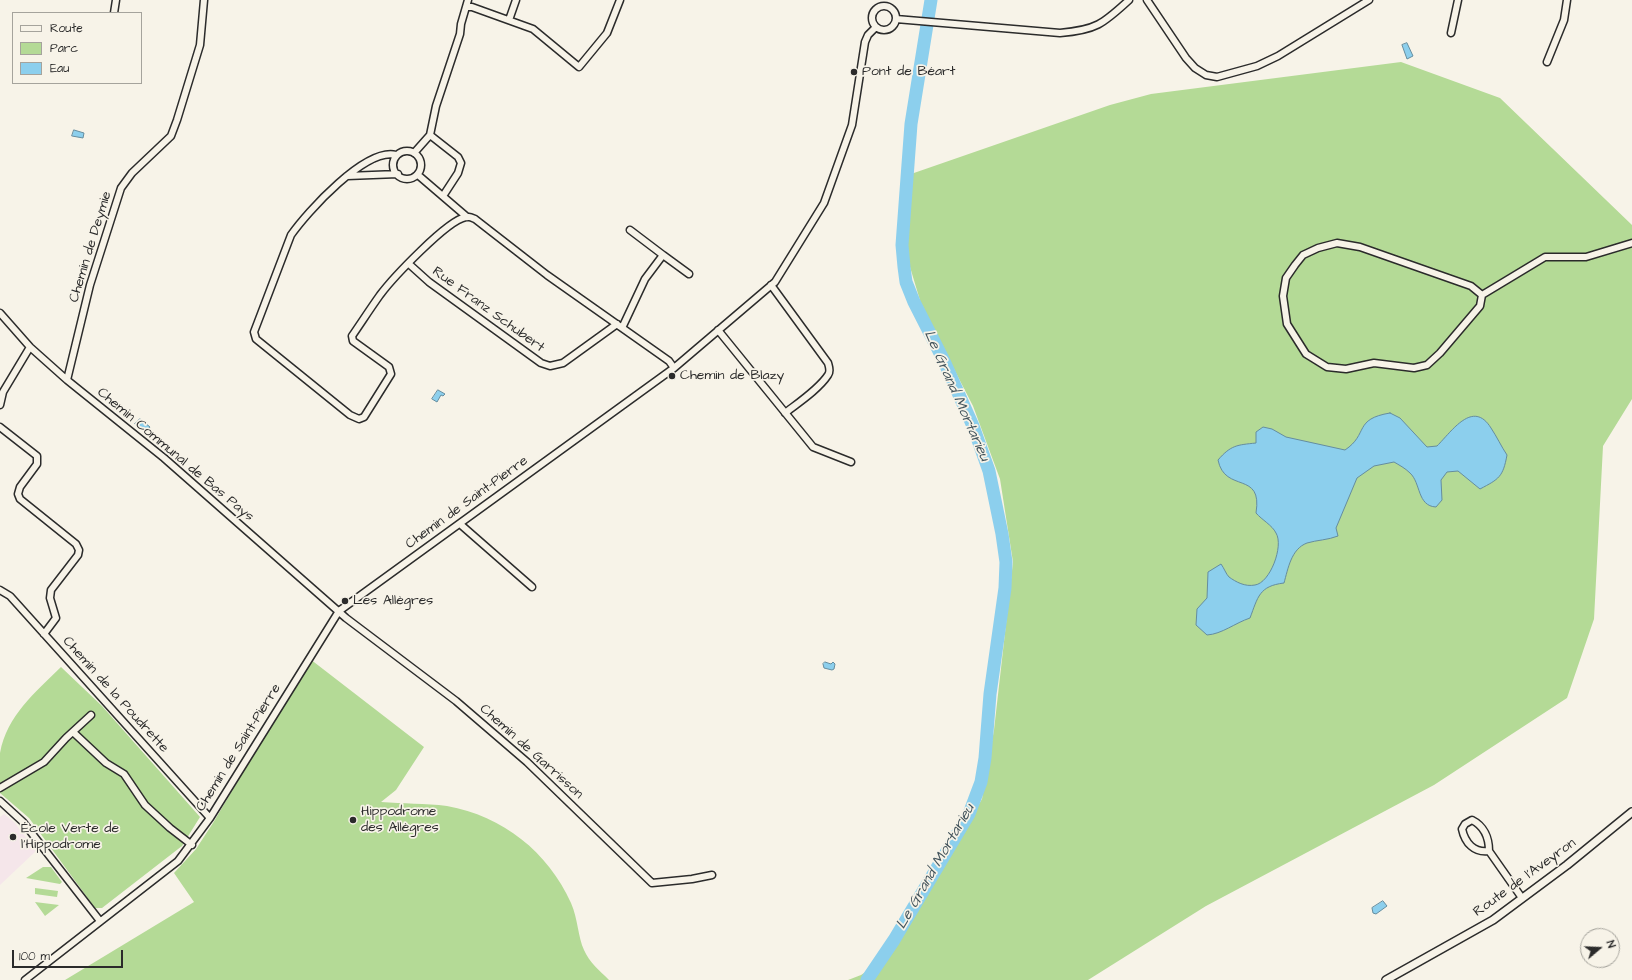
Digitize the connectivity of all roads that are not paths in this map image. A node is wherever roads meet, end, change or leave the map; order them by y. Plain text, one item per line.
1 (116, 0) edge
2 (204, 0) edge
3 (468, 0) edge
4 (516, 0) edge
5 (620, 0) edge
6 (877, 0) edge
7 (1129, 0) edge
8 (1147, 0) edge
9 (1369, 0) edge
10 (1458, 0) edge
11 (1567, 0) edge
12 (466, 7) junction
13 (880, 7) junction
14 (114, 12) edge
15 (896, 19) junction
16 (509, 20) junction
17 (876, 27) junction
18 (1450, 33) dead end
19 (1547, 62) dead end
20 (430, 135) junction
21 (414, 153) junction
22 (396, 155) junction
23 (398, 174) junction
24 (418, 175) junction
25 (347, 176) junction
26 (443, 196) junction
27 (467, 217) junction
28 (630, 230) dead end
29 (1632, 243) edge
30 (663, 255) junction
31 (409, 264) junction
32 (689, 274) dead end
33 (771, 285) junction
34 (1482, 295) junction
35 (0, 313) edge
36 (619, 326) junction
37 (718, 330) junction
38 (30, 347) junction
39 (674, 368) junction
40 (67, 380) junction
41 (2, 392) edge
42 (0, 405) edge
43 (785, 413) junction
44 (0, 427) edge
45 (852, 462) dead end
46 (460, 524) junction
47 (532, 587) dead end
48 (0, 590) edge
49 (339, 611) junction
50 (44, 634) junction
51 (91, 715) dead end
52 (72, 732) junction
53 (0, 788) edge
54 (0, 801) edge
55 (1632, 812) edge
56 (210, 818) junction
57 (192, 845) junction
58 (1489, 851) junction
59 (712, 875) dead end
60 (1522, 898) junction
61 (100, 921) junction
62 (1390, 979) edge
63 (25, 980) edge

1 - 14 street
2 - 40 street, Chemin de Deymie
3 - 12 street
4 - 16 street
5 - 16 street
6 - 13 street
7 - 15 street
8 - 9 street
10 - 18 street
11 - 19 street
12 - 16 street
12 - 20 street
13 - 15 street
13 - 17 street
15 - 17 street
17 - 33 street, Chemin de Saint-Pierre
20 - 21 street
20 - 26 street
21 - 22 street
21 - 24 street
22 - 23 street
22 - 25 street
23 - 24 street
23 - 25 street
24 - 26 street
25 - 31 street
26 - 27 street
27 - 31 street
27 - 36 street
28 - 30 street
29 - 34 street
30 - 32 street
30 - 36 street
31 - 36 street, Rue Franz Schubert
33 - 37 street, Chemin de Saint-Pierre
33 - 43 street
34 - 34 street
35 - 38 street, Chemin Communal de Bas Pays
36 - 39 street
37 - 39 street, Chemin de Saint-Pierre
37 - 43 street
38 - 40 street, Chemin Communal de Bas Pays
38 - 41 street
39 - 46 street, Chemin de Saint-Pierre
40 - 49 street, Chemin Communal de Bas Pays
41 - 42 street
43 - 45 street
44 - 50 street
46 - 47 street
46 - 49 street, Chemin de Saint-Pierre
48 - 50 street, Chemin de la Poudrette
49 - 56 street, Chemin de Saint-Pierre
49 - 59 street, Chemin de Garrisson
50 - 56 street, Chemin de la Poudrette
51 - 52 street
52 - 53 street
52 - 57 street
54 - 61 street
55 - 60 street, Route de l'Aveyron
56 - 57 street, Chemin de Saint-Pierre
57 - 61 street, Chemin de Saint-Pierre
58 - 58 street
58 - 60 street
60 - 62 street, Route de l'Aveyron
61 - 63 street, Chemin de Saint-Pierre

